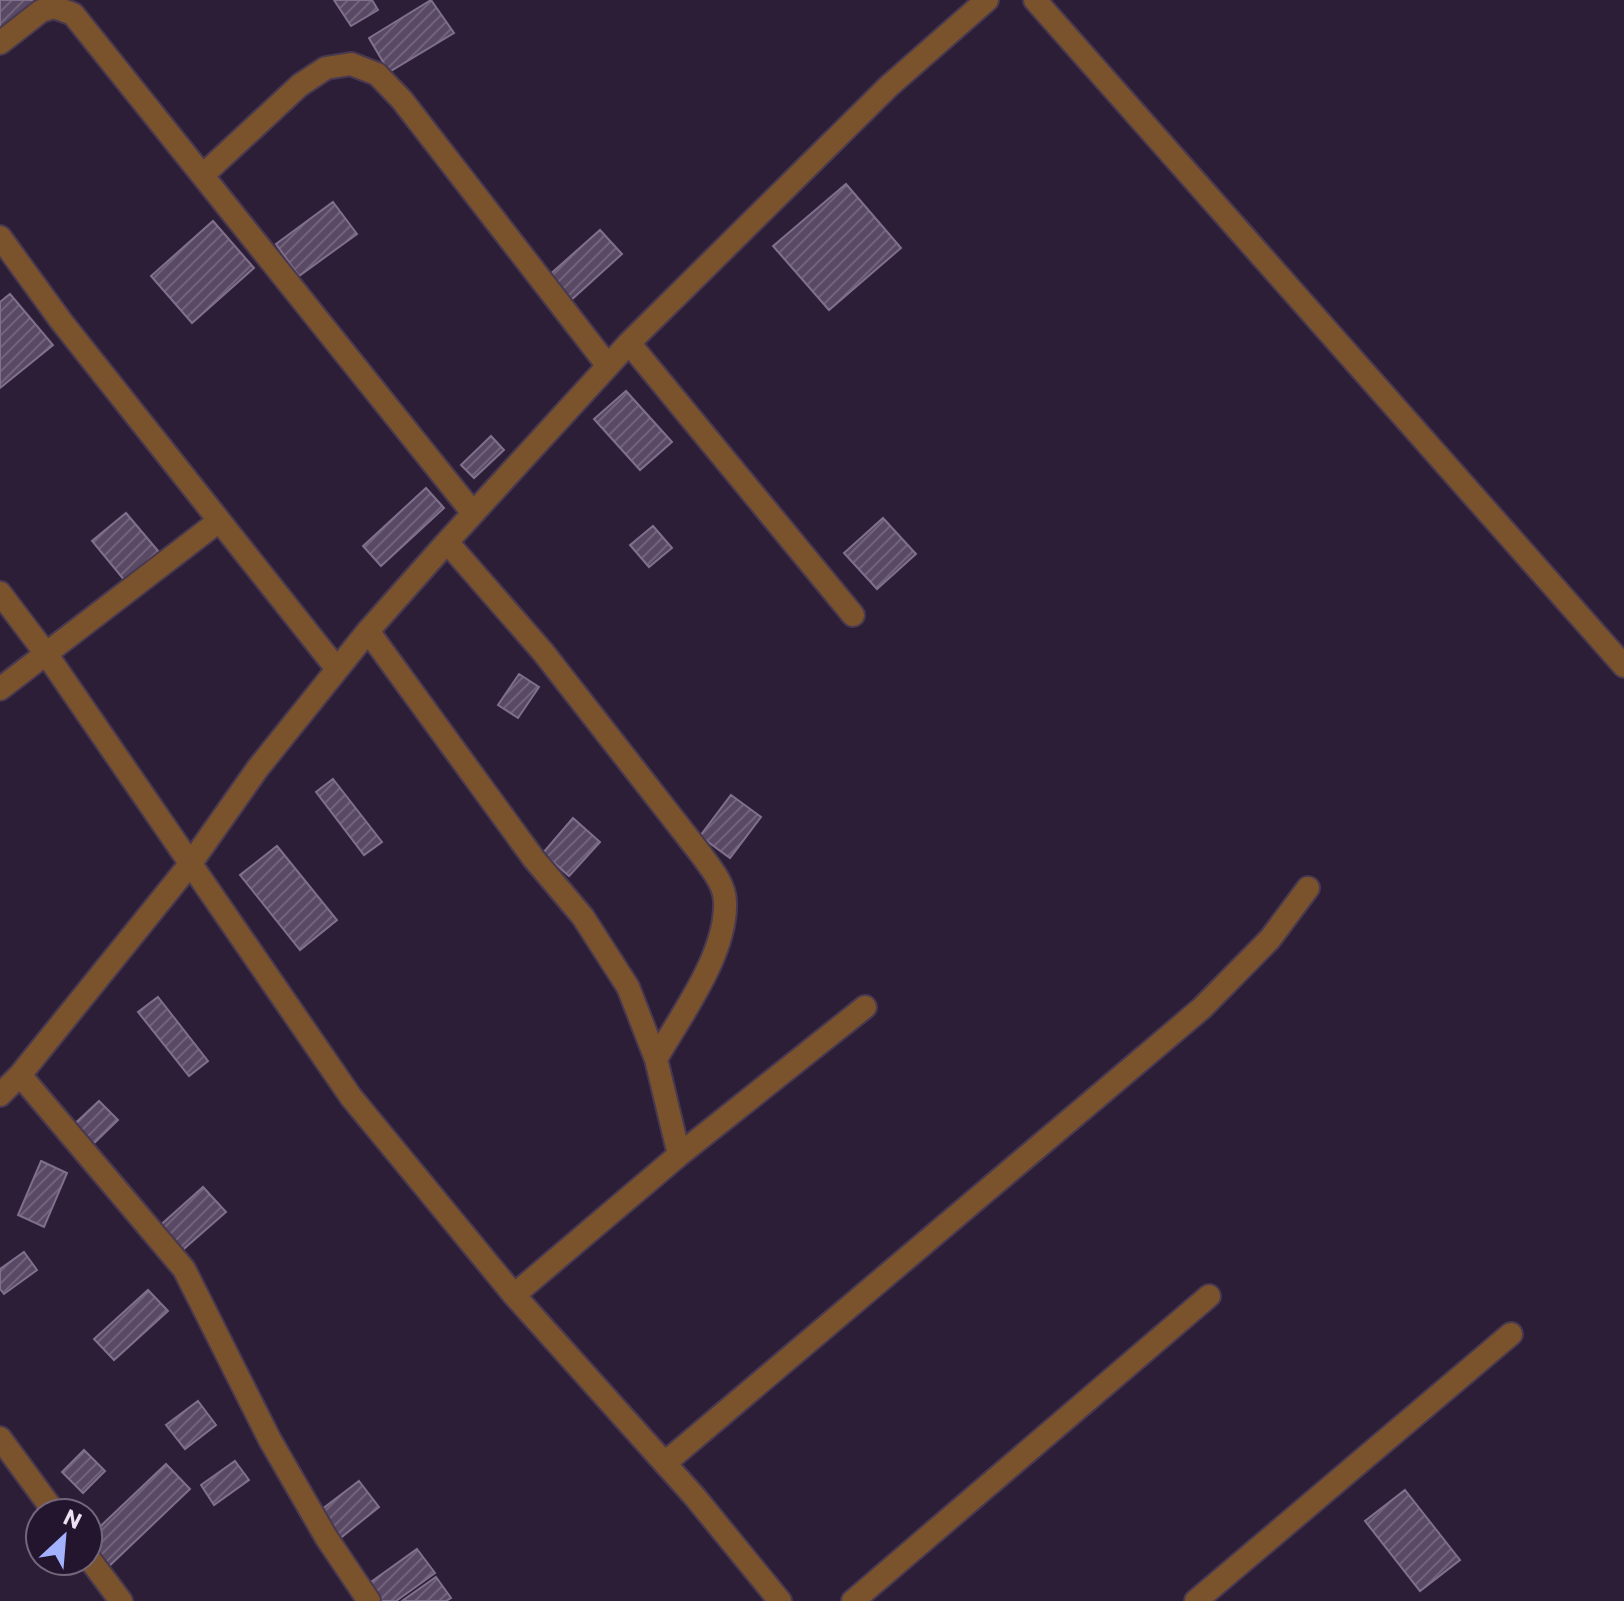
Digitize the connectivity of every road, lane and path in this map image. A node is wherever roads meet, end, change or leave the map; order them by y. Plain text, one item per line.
1 (987, 0) edge
2 (1035, 0) edge
3 (0, 43) edge
4 (203, 175) junction
5 (0, 237) edge
6 (629, 343) junction
7 (608, 366) junction
8 (473, 513) junction
9 (219, 521) junction
10 (447, 542) junction
11 (0, 593) edge
12 (853, 615) dead end
13 (368, 631) junction
14 (47, 655) junction
15 (1624, 666) edge
16 (337, 669) junction
17 (0, 689) edge
18 (191, 863) junction
19 (1308, 888) dead end
20 (865, 1007) dead end
21 (656, 1059) junction
22 (20, 1075) junction
23 (0, 1095) edge
24 (679, 1155) junction
25 (514, 1295) junction
26 (1209, 1296) dead end
27 (1511, 1334) dead end
28 (0, 1438) edge
29 (665, 1463) junction
30 (43, 1497) edge
31 (103, 1577) edge
32 (121, 1601) edge
33 (369, 1601) edge
34 (780, 1601) edge
35 (853, 1601) edge
36 (1196, 1601) edge

1 - 6 street
2 - 15 street
3 - 4 street
4 - 7 street
4 - 8 street
5 - 9 street
6 - 7 street
6 - 12 street
7 - 8 street
8 - 10 street
9 - 14 street
9 - 16 street
10 - 13 street
10 - 21 street
11 - 14 street
13 - 16 street
13 - 21 street
14 - 17 street
14 - 18 street
16 - 18 street
18 - 22 street
18 - 25 street
19 - 29 street
20 - 24 street
21 - 24 street
22 - 23 street
22 - 33 street
24 - 25 street
25 - 29 street
26 - 35 street
27 - 36 street
28 - 30 street
29 - 34 street
31 - 32 street

